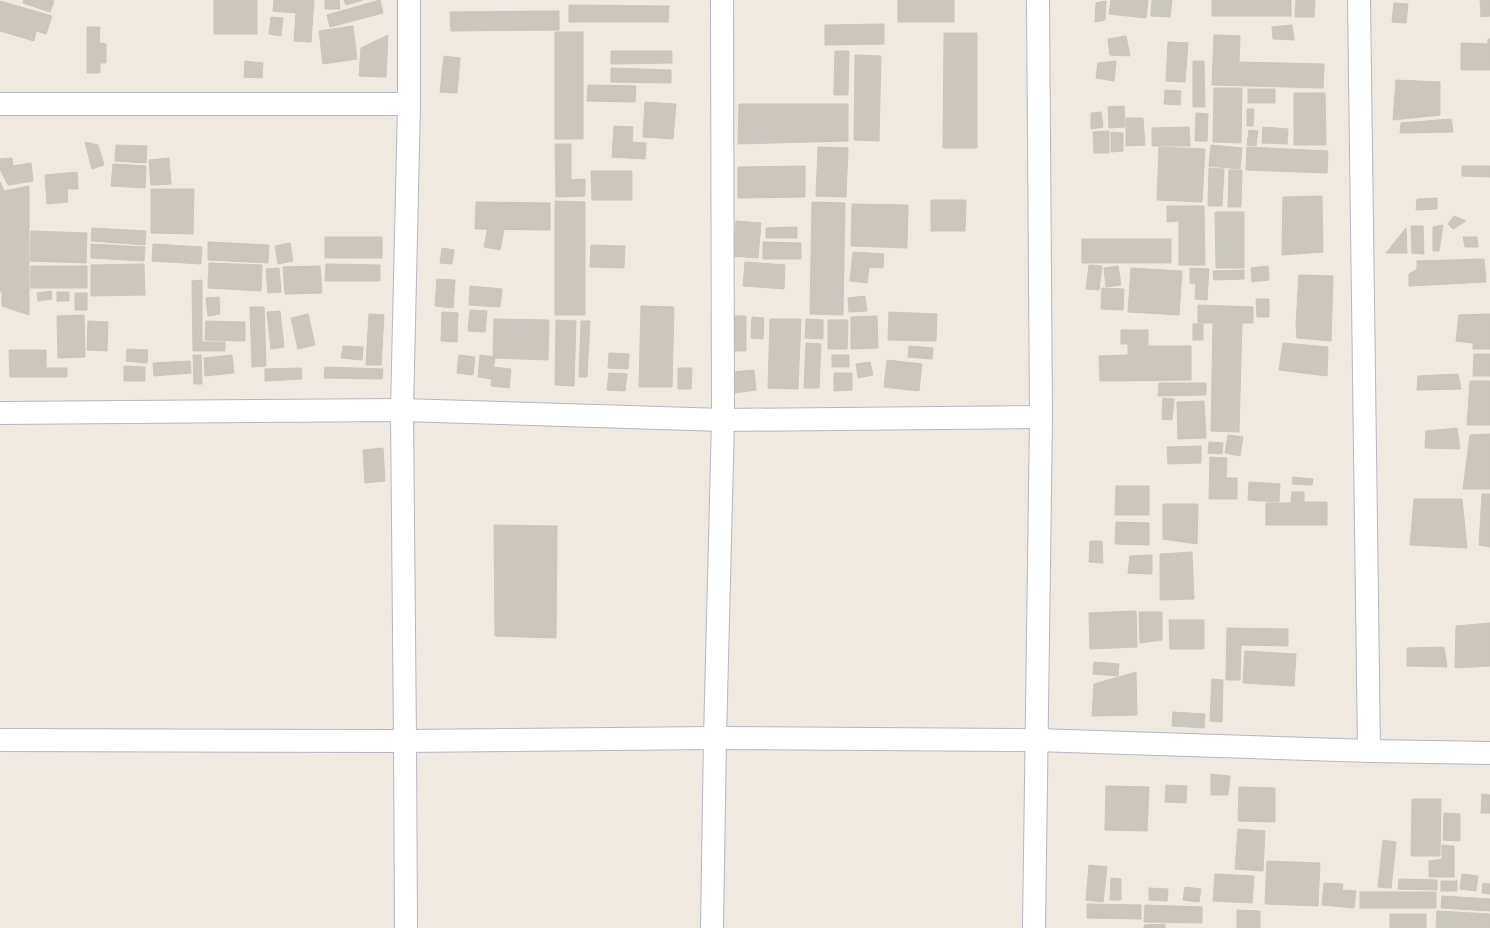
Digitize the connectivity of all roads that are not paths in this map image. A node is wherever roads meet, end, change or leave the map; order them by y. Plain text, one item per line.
1 (409, 0) edge
2 (722, 0) edge
3 (1038, 0) edge
4 (1359, 0) edge
5 (0, 104) edge
6 (409, 104) junction
7 (402, 410) junction
8 (0, 413) edge
9 (1040, 418) junction
10 (722, 420) junction
11 (715, 738) junction
12 (0, 740) edge
13 (1036, 740) junction
14 (406, 741) junction
15 (1369, 751) junction
16 (1490, 753) edge
17 (406, 928) edge
18 (712, 928) edge
19 (1034, 928) edge

1 - 6 street
2 - 10 street
3 - 9 street
4 - 15 street
5 - 6 street
6 - 7 street
7 - 8 street
7 - 10 street
7 - 14 street
9 - 10 street
9 - 13 street
10 - 11 street
11 - 13 street
11 - 14 street
11 - 18 street
12 - 14 street
13 - 15 street
13 - 19 street
14 - 17 street
15 - 16 street

